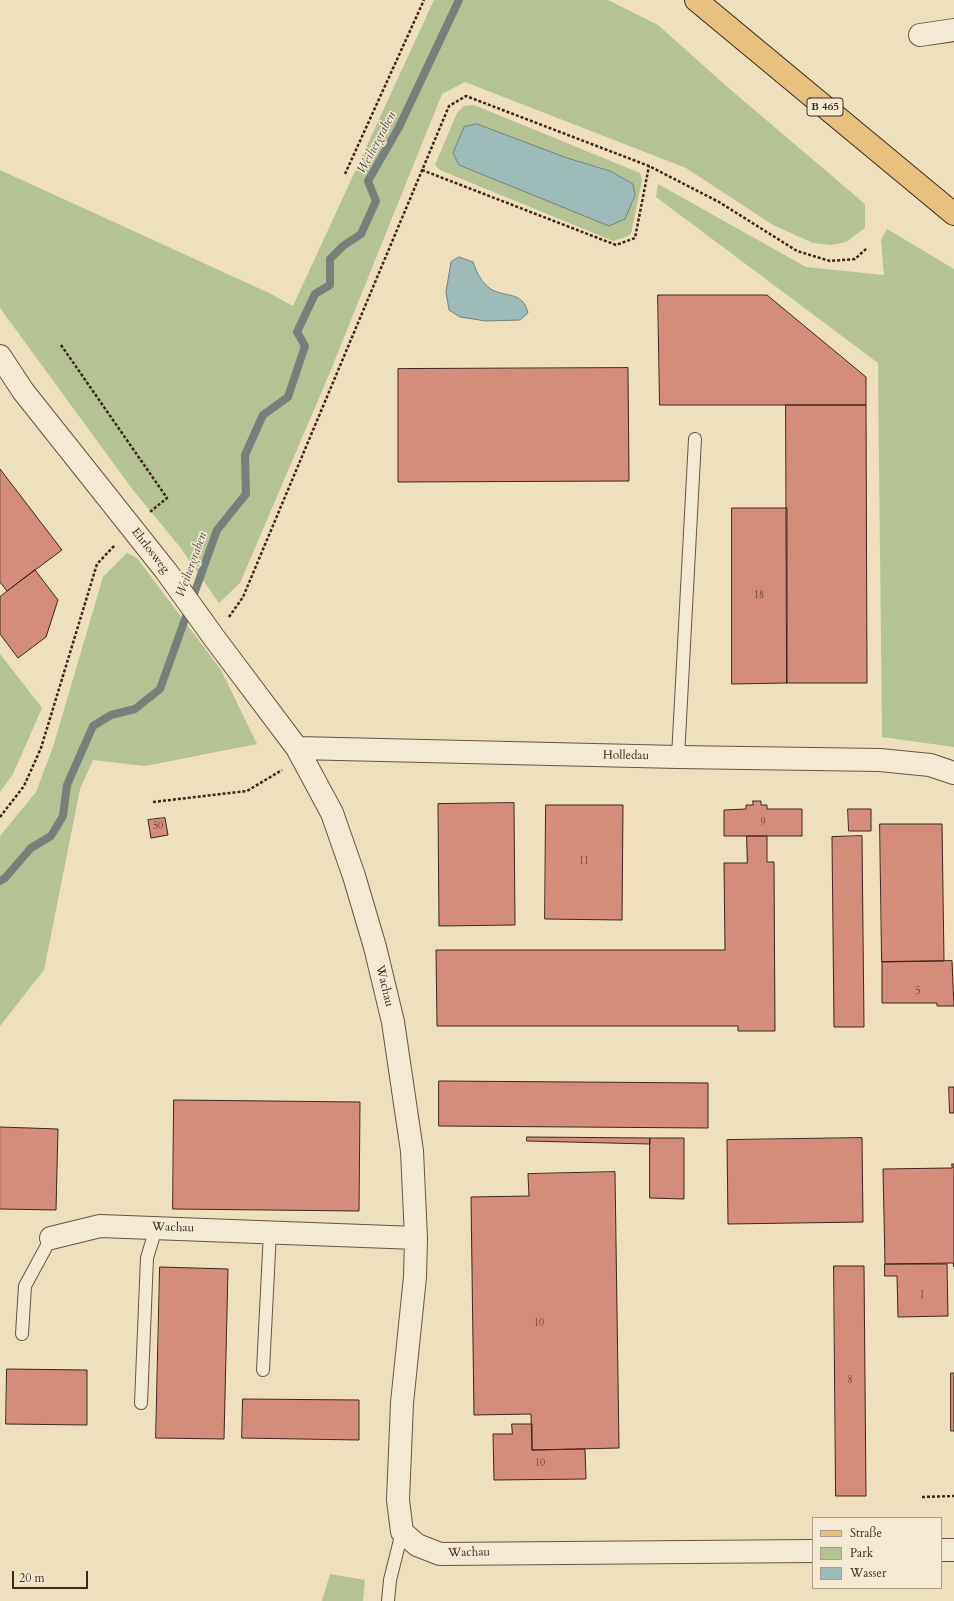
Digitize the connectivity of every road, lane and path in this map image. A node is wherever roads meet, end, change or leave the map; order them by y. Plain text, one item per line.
1 (424, 0) edge
2 (696, 0) edge
3 (954, 30) edge
4 (920, 35) dead end
5 (649, 166) junction
6 (422, 170) junction
7 (345, 174) dead end
8 (954, 214) edge
9 (867, 248) dead end
10 (61, 345) dead end
11 (0, 356) edge
12 (695, 439) dead end
13 (132, 527) junction
14 (213, 637) junction
15 (301, 754) junction
16 (678, 757) junction
17 (954, 773) edge
18 (153, 802) dead end
19 (0, 817) edge
20 (156, 1228) junction
21 (270, 1232) junction
22 (51, 1238) joint
23 (416, 1238) junction
24 (22, 1334) dead end
25 (263, 1370) dead end
26 (142, 1403) dead end
27 (954, 1496) edge
28 (922, 1497) dead end
29 (402, 1532) junction
30 (942, 1550) edge
31 (954, 1550) edge
32 (812, 1551) edge
33 (388, 1601) edge

1 - 7 path
2 - 8 main road, B 465
3 - 4 street
5 - 6 path
5 - 6 path
5 - 9 path
6 - 14 path
10 - 13 path
11 - 13 street, Ehrlosweg
12 - 16 lane
13 - 14 street, Ehrlosweg
13 - 19 path
14 - 15 street, Ehrlosweg
15 - 16 street, Holledau
15 - 18 path
15 - 23 street, Wachau
16 - 17 street, Holledau
20 - 21 street, Wachau
20 - 22 street, Wachau
20 - 26 lane
21 - 23 street, Wachau
21 - 25 lane
22 - 24 lane
23 - 29 street, Wachau
27 - 28 path
29 - 32 street, Wachau
29 - 33 lane
30 - 31 street

